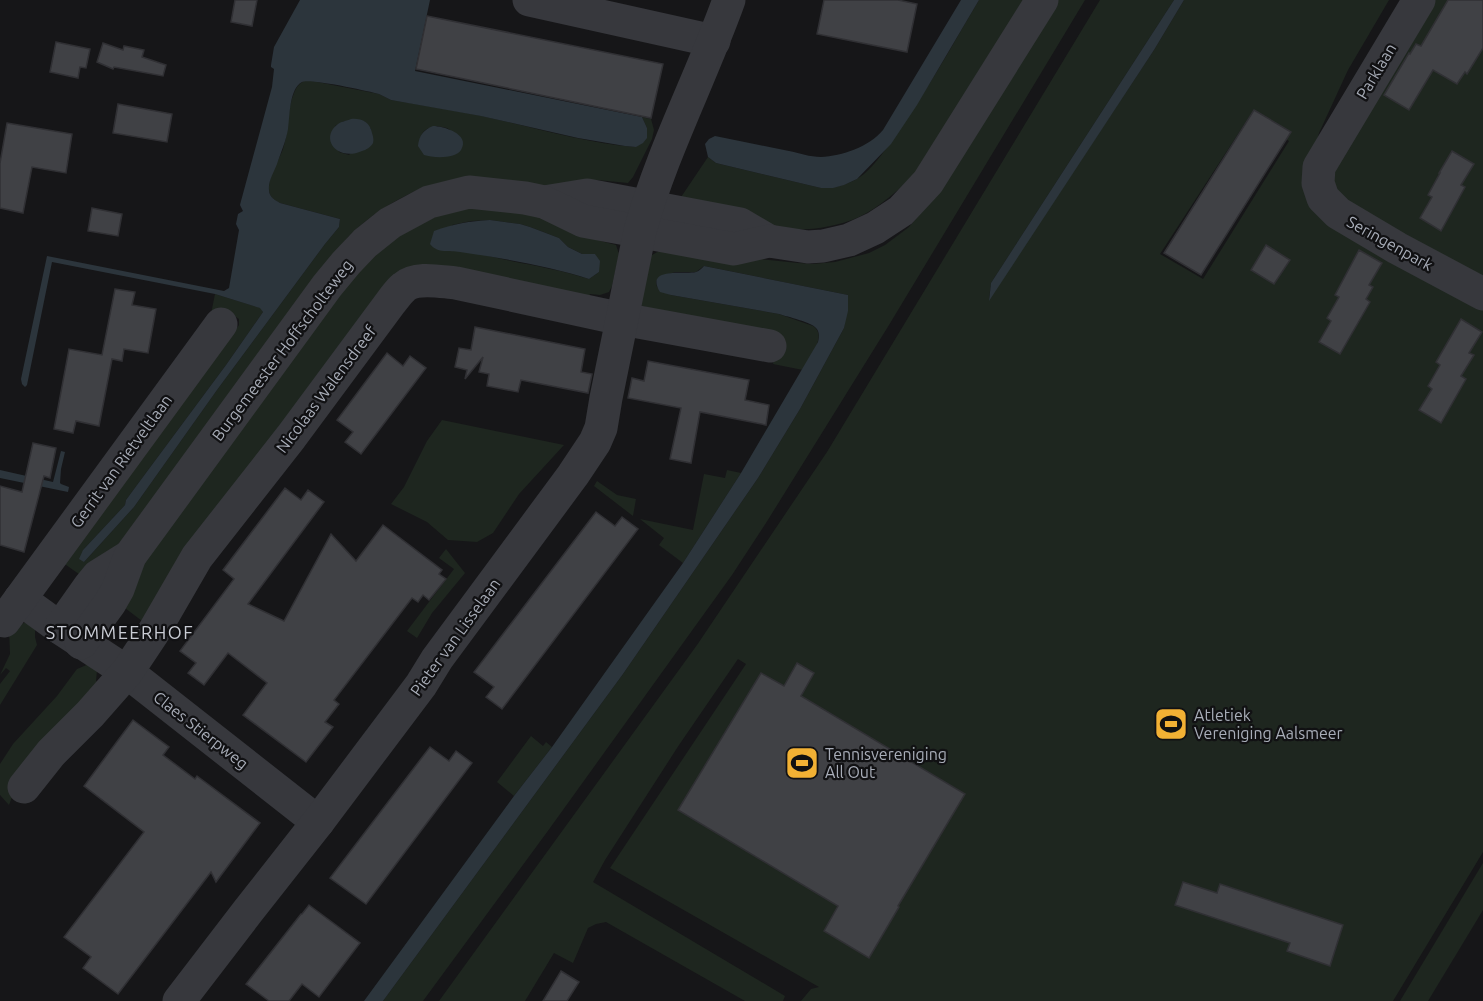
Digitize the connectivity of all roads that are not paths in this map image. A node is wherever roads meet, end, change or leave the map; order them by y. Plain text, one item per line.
1 (529, 0) edge
2 (729, 0) edge
3 (1042, 0) edge
4 (1419, 0) edge
5 (714, 41) junction
6 (1333, 142) joint
7 (644, 219) junction
8 (1483, 294) edge
9 (622, 319) junction
10 (221, 324) dead end
11 (770, 346) dead end
12 (71, 635) junction
13 (127, 672) junction
14 (24, 788) dead end
15 (318, 822) junction
16 (179, 1001) edge

1 - 5 street
2 - 5 street
3 - 7 street, Burgemeester Hoffscholteweg
4 - 6 street, Parklaan
5 - 7 street
6 - 8 street, Seringenpark
7 - 9 street, Pieter van Lisselaan
7 - 12 street, Burgemeester Hoffscholteweg
9 - 11 street, Nicolaas Walensdreef
9 - 13 street, Nicolaas Walensdreef
9 - 15 street, Pieter van Lisselaan
10 - 12 street, Gerrit van Rietveltlaan
12 - 13 street, Claes Stierpweg
13 - 14 street, Nicolaas Walensdreef
13 - 15 street, Claes Stierpweg
15 - 16 street, Pieter van Lisselaan

